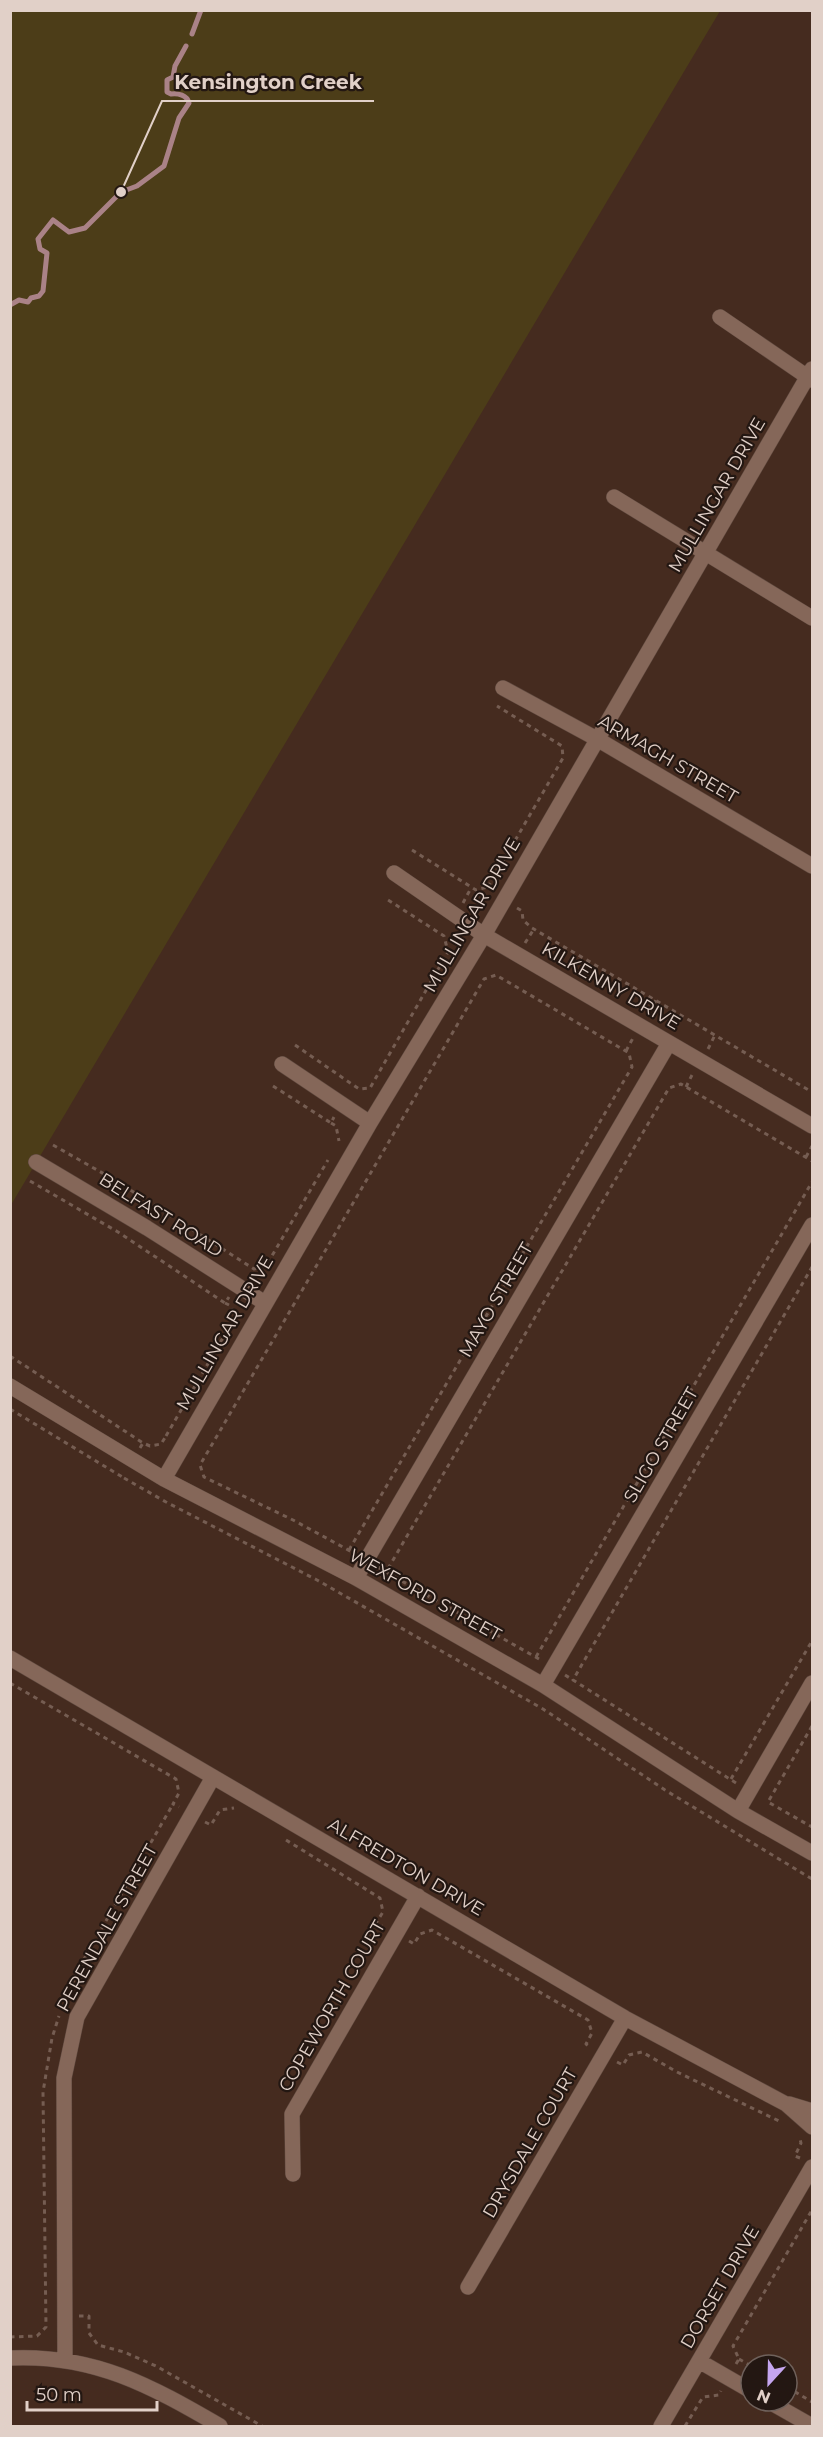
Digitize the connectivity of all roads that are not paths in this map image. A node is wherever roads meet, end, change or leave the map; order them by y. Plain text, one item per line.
1 (720, 317) dead end
2 (811, 375) edge
3 (614, 497) dead end
4 (706, 554) junction
5 (813, 618) edge
6 (503, 688) dead end
7 (597, 739) junction
8 (813, 866) edge
9 (394, 873) dead end
10 (484, 935) junction
11 (669, 1043) junction
12 (282, 1064) dead end
13 (370, 1123) junction
14 (813, 1126) edge
15 (36, 1162) dead end
16 (813, 1225) edge
17 (265, 1303) junction
18 (10, 1386) edge
19 (164, 1479) junction
20 (356, 1578) junction
21 (10, 1658) edge
22 (813, 1683) edge
23 (543, 1685) junction
24 (213, 1777) junction
25 (738, 1811) junction
26 (813, 1853) edge
27 (418, 1896) junction
28 (625, 2018) junction
29 (786, 2104) junction
30 (813, 2111) edge
31 (806, 2129) edge
32 (808, 2163) edge
33 (293, 2174) dead end
34 (468, 2287) dead end
35 (10, 2358) edge
36 (66, 2360) junction
37 (699, 2361) junction
38 (739, 2384) edge
39 (788, 2413) edge
40 (220, 2427) edge
41 (661, 2427) edge
42 (812, 2427) edge

1 - 2 street
2 - 4 street, MULLINGAR DRIVE
3 - 4 street
4 - 5 street
4 - 7 street, MULLINGAR DRIVE
6 - 7 street, ARMAGH STREET
7 - 8 street, ARMAGH STREET
7 - 10 street, MULLINGAR DRIVE
9 - 10 street, KILKENNY DRIVE
10 - 11 street, KILKENNY DRIVE
10 - 13 street, MULLINGAR DRIVE
11 - 14 street, KILKENNY DRIVE
11 - 20 street, MAYO STREET
12 - 13 street
13 - 17 street, MULLINGAR DRIVE
15 - 17 street, BELFAST ROAD
16 - 23 street, SLIGO STREET
17 - 19 street, MULLINGAR DRIVE
18 - 19 street, WEXFORD STREET
19 - 20 street, WEXFORD STREET
20 - 23 street, WEXFORD STREET
21 - 24 street, ALFREDTON DRIVE
22 - 25 street
23 - 25 street, WEXFORD STREET
24 - 27 street, ALFREDTON DRIVE
24 - 36 street, PERENDALE STREET
25 - 26 street, WEXFORD STREET
27 - 28 street, ALFREDTON DRIVE
27 - 33 street, COPEWORTH COURT
28 - 29 street, ALFREDTON DRIVE
28 - 34 street, DRYSDALE COURT
29 - 30 street, ALFREDTON DRIVE
29 - 31 street, ALFREDTON DRIVE
32 - 37 street, DORSET DRIVE
35 - 36 street
36 - 40 street
37 - 38 street
37 - 41 street, DORSET DRIVE
39 - 42 street

